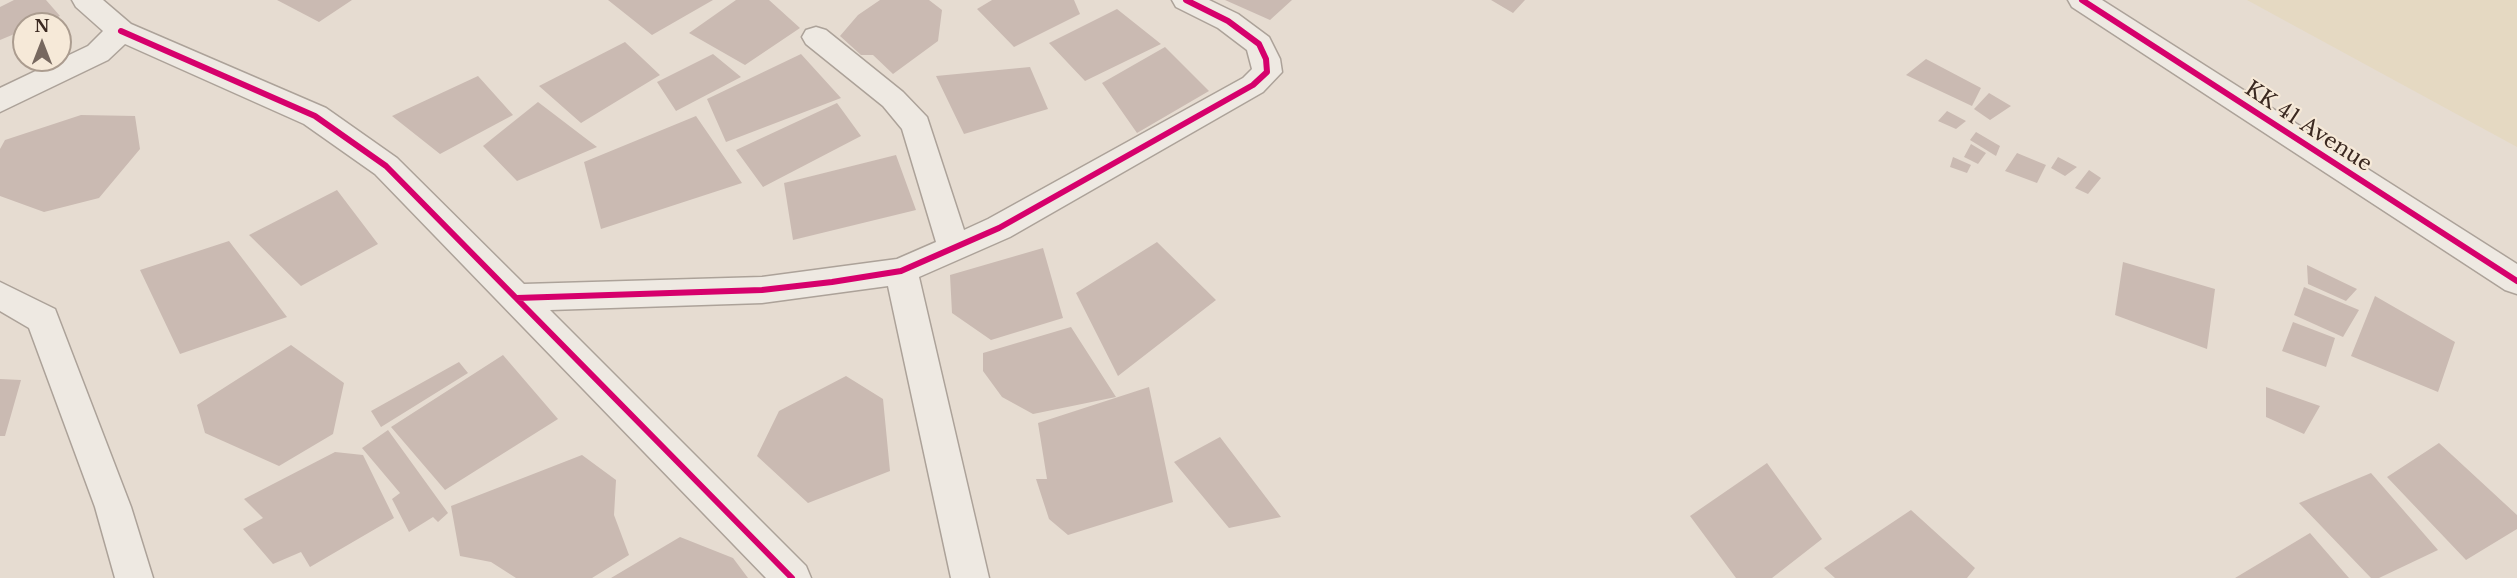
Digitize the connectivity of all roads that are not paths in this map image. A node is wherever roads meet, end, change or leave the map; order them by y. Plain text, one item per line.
1 (86, 0) edge
2 (1186, 0) edge
3 (2082, 0) edge
4 (121, 31) junction
5 (816, 37) dead end
6 (0, 101) edge
7 (954, 248) junction
8 (901, 271) junction
9 (2517, 281) edge
10 (0, 295) edge
11 (517, 298) junction
12 (134, 578) edge
13 (792, 578) edge
14 (970, 578) edge

1 - 4 street
2 - 7 street
3 - 9 street, KK 41 Avenue
4 - 6 street
4 - 11 street
5 - 7 street
7 - 8 street
8 - 11 street
8 - 14 street
10 - 12 street
11 - 13 street

